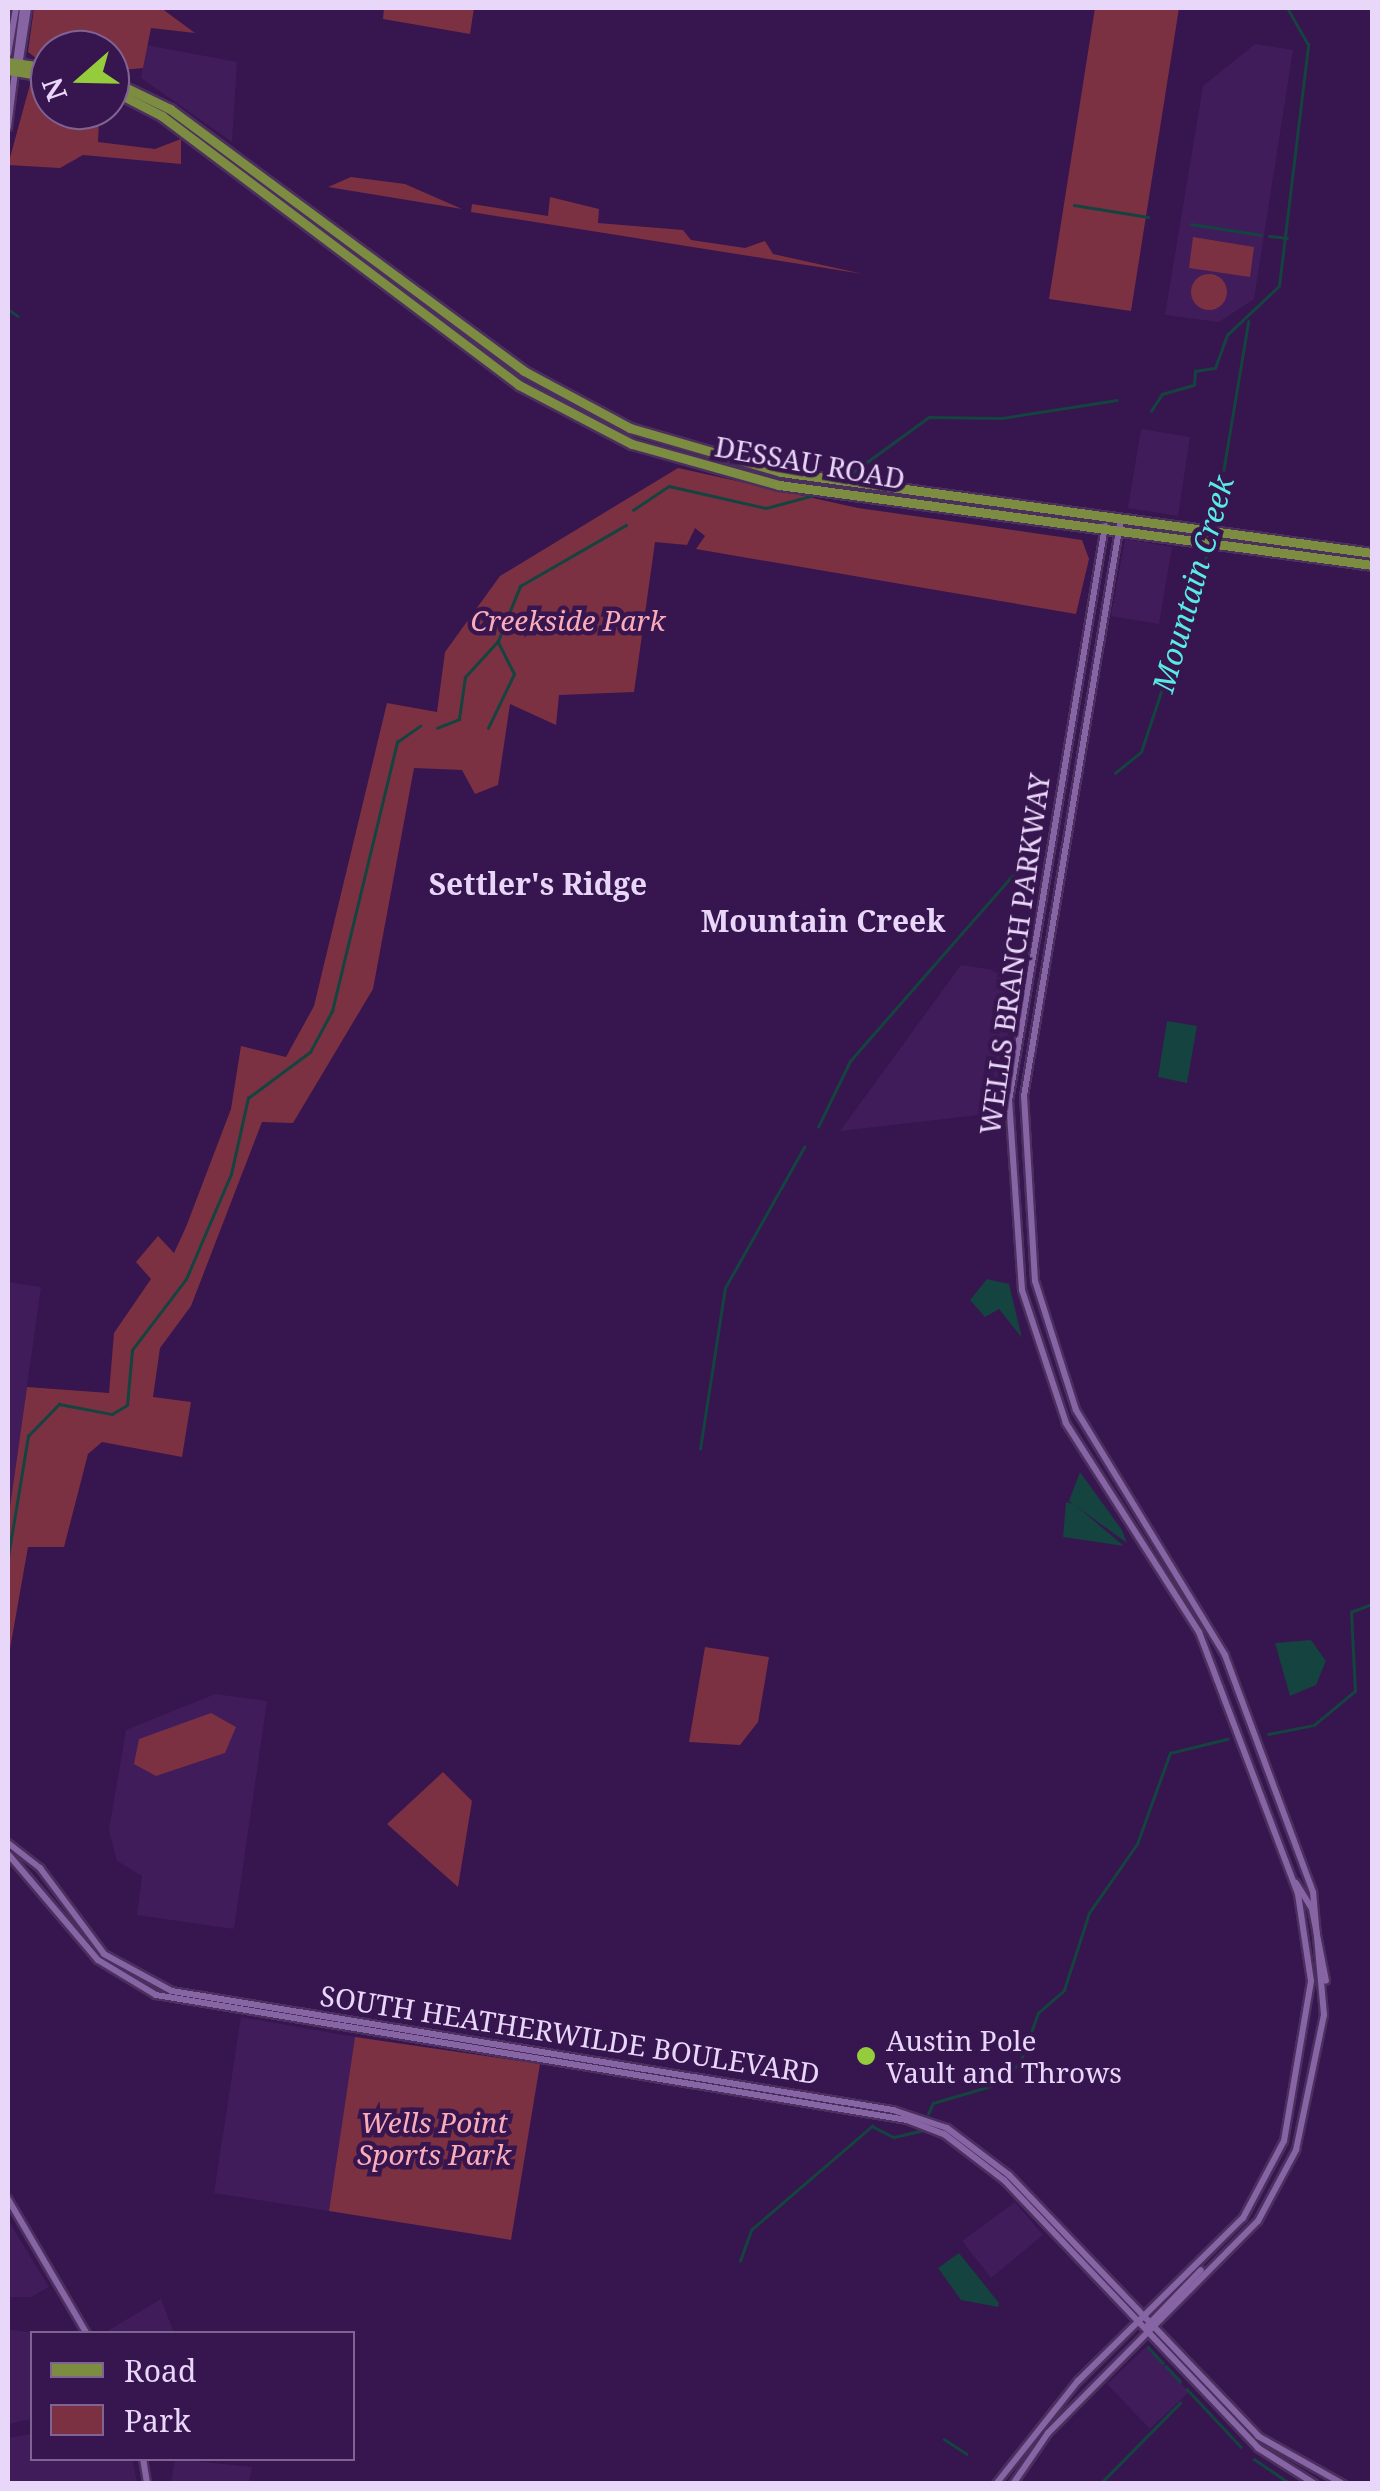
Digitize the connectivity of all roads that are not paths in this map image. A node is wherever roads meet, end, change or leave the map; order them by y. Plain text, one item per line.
1 (21, 8) edge
2 (16, 67) edge
3 (10, 88) edge
4 (130, 92) edge
5 (130, 102) edge
6 (8, 126) edge
7 (224, 148) junction
8 (215, 158) junction
9 (781, 472) junction
10 (779, 485) junction
11 (1106, 516) junction
12 (1122, 518) junction
13 (1104, 529) junction
14 (1119, 531) junction
15 (1372, 553) edge
16 (1372, 566) edge
17 (1091, 609) junction
18 (1105, 612) junction
19 (1225, 1655) junction
20 (1210, 1661) junction
21 (8, 1843) edge
22 (8, 1854) edge
23 (37, 1872) junction
24 (1292, 1878) junction
25 (66, 1903) junction
26 (58, 1908) junction
27 (1326, 1982) junction
28 (306, 2019) junction
29 (1272, 2168) junction
30 (1285, 2175) junction
31 (8, 2199) edge
32 (1147, 2325) junction
33 (85, 2331) edge
34 (1021, 2445) junction
35 (1011, 2457) junction
36 (1024, 2467) junction
37 (1015, 2480) edge
38 (996, 2484) edge
39 (1315, 2484) edge
40 (1342, 2484) edge

1 - 2 main road
1 - 2 main road
2 - 3 main road
2 - 3 main road
3 - 6 main road
4 - 7 main road, DESSAU ROAD
5 - 8 main road, DESSAU ROAD
7 - 8 main road
7 - 9 main road, DESSAU ROAD
8 - 10 main road, DESSAU ROAD
9 - 10 main road
9 - 11 main road, DESSAU ROAD
10 - 13 main road, DESSAU ROAD
11 - 12 main road, DESSAU ROAD
11 - 13 main road, WELLS BRANCH PARKWAY
12 - 14 main road, WELLS BRANCH PARKWAY
12 - 15 main road, DESSAU ROAD
13 - 14 main road, DESSAU ROAD
13 - 17 main road, WELLS BRANCH PARKWAY
14 - 16 main road, DESSAU ROAD
14 - 18 main road, WELLS BRANCH PARKWAY
17 - 18 main road
17 - 20 main road, WELLS BRANCH PARKWAY
18 - 19 main road, WELLS BRANCH PARKWAY
19 - 20 main road
19 - 27 main road, WELLS BRANCH PARKWAY
20 - 24 main road, WELLS BRANCH PARKWAY
21 - 23 main road, SOUTH HEATHERWILDE BOULEVARD
22 - 23 main road, SOUTH HEATHERWILDE BOULEVARD
23 - 25 main road, SOUTH HEATHERWILDE BOULEVARD
23 - 26 main road, SOUTH HEATHERWILDE BOULEVARD
24 - 27 main road
24 - 29 main road, WELLS BRANCH PARKWAY
25 - 26 main road
25 - 28 main road, SOUTH HEATHERWILDE BOULEVARD
26 - 28 main road, SOUTH HEATHERWILDE BOULEVARD
27 - 30 main road, WELLS BRANCH PARKWAY
28 - 32 main road, SOUTH HEATHERWILDE BOULEVARD
29 - 30 main road
29 - 32 main road, WELLS BRANCH PARKWAY
30 - 32 main road, WELLS BRANCH PARKWAY
31 - 33 main road
32 - 34 main road, WELLS BRANCH PARKWAY
32 - 36 main road, WELLS BRANCH PARKWAY
32 - 39 main road, SOUTH HEATHERWILDE BOULEVARD
32 - 40 main road, SOUTH HEATHERWILDE BOULEVARD
34 - 35 main road, WELLS BRANCH PARKWAY
34 - 36 main road
35 - 37 main road
35 - 38 main road, WELLS BRANCH PARKWAY
36 - 37 main road, WELLS BRANCH PARKWAY

